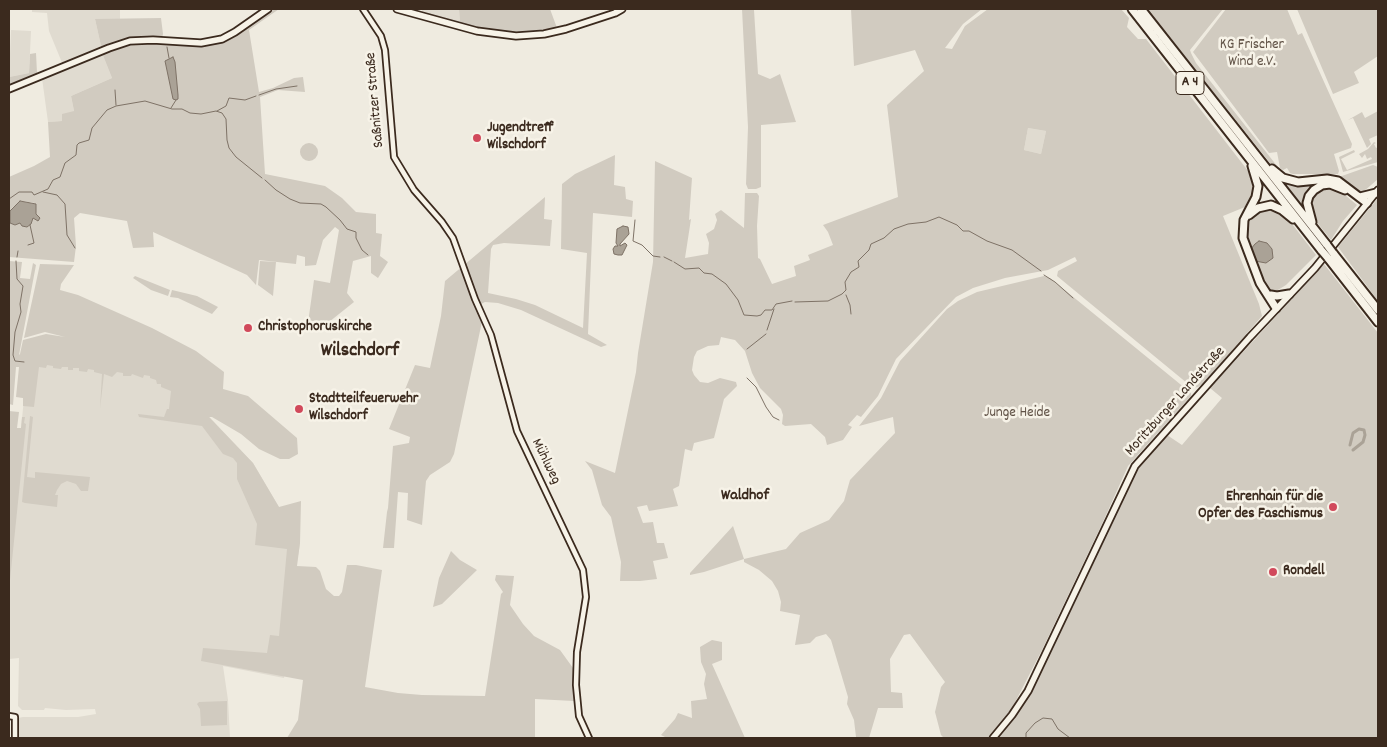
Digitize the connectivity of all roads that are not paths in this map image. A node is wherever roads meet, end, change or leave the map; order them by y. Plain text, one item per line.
1 (268, 9) edge
2 (363, 9) edge
3 (368, 9) edge
4 (397, 9) edge
5 (622, 9) edge
6 (1132, 9) edge
7 (1141, 9) edge
8 (368, 17) junction
9 (9, 89) edge
10 (1248, 156) junction
11 (1256, 156) junction
12 (1377, 192) edge
13 (1360, 197) junction
14 (1366, 205) junction
15 (1244, 220) junction
16 (1308, 233) junction
17 (1318, 234) junction
18 (1325, 248) junction
19 (1330, 255) junction
20 (463, 264) joint
21 (1258, 275) junction
22 (1289, 294) junction
23 (1270, 295) junction
24 (1278, 306) junction
25 (1378, 310) edge
26 (1378, 322) edge
27 (9, 716) edge
28 (15, 738) edge
29 (589, 738) edge
30 (993, 738) edge

1 - 9 main road
2 - 8 street, Saßnitzer Straße
3 - 8 street
4 - 5 main road
6 - 10 highway, A 4
7 - 11 highway, A 4
8 - 20 street, Saßnitzer Straße
10 - 15 highway
10 - 16 highway, A 4
11 - 13 highway
11 - 17 highway, A 4
12 - 13 highway
12 - 14 main road, Moritzburger Landstraße
13 - 14 highway
14 - 17 highway
14 - 22 main road, Moritzburger Landstraße
15 - 16 highway
15 - 21 highway
16 - 18 highway, A 4
17 - 18 highway, A 4
18 - 19 highway, A 4, bridge
19 - 25 highway, A 4
19 - 26 highway, A 4
20 - 29 street, Mühlweg
21 - 23 highway
21 - 24 highway
22 - 23 highway
22 - 24 main road, Moritzburger Landstraße
23 - 24 highway
24 - 30 main road, Moritzburger Landstraße
27 - 28 street

